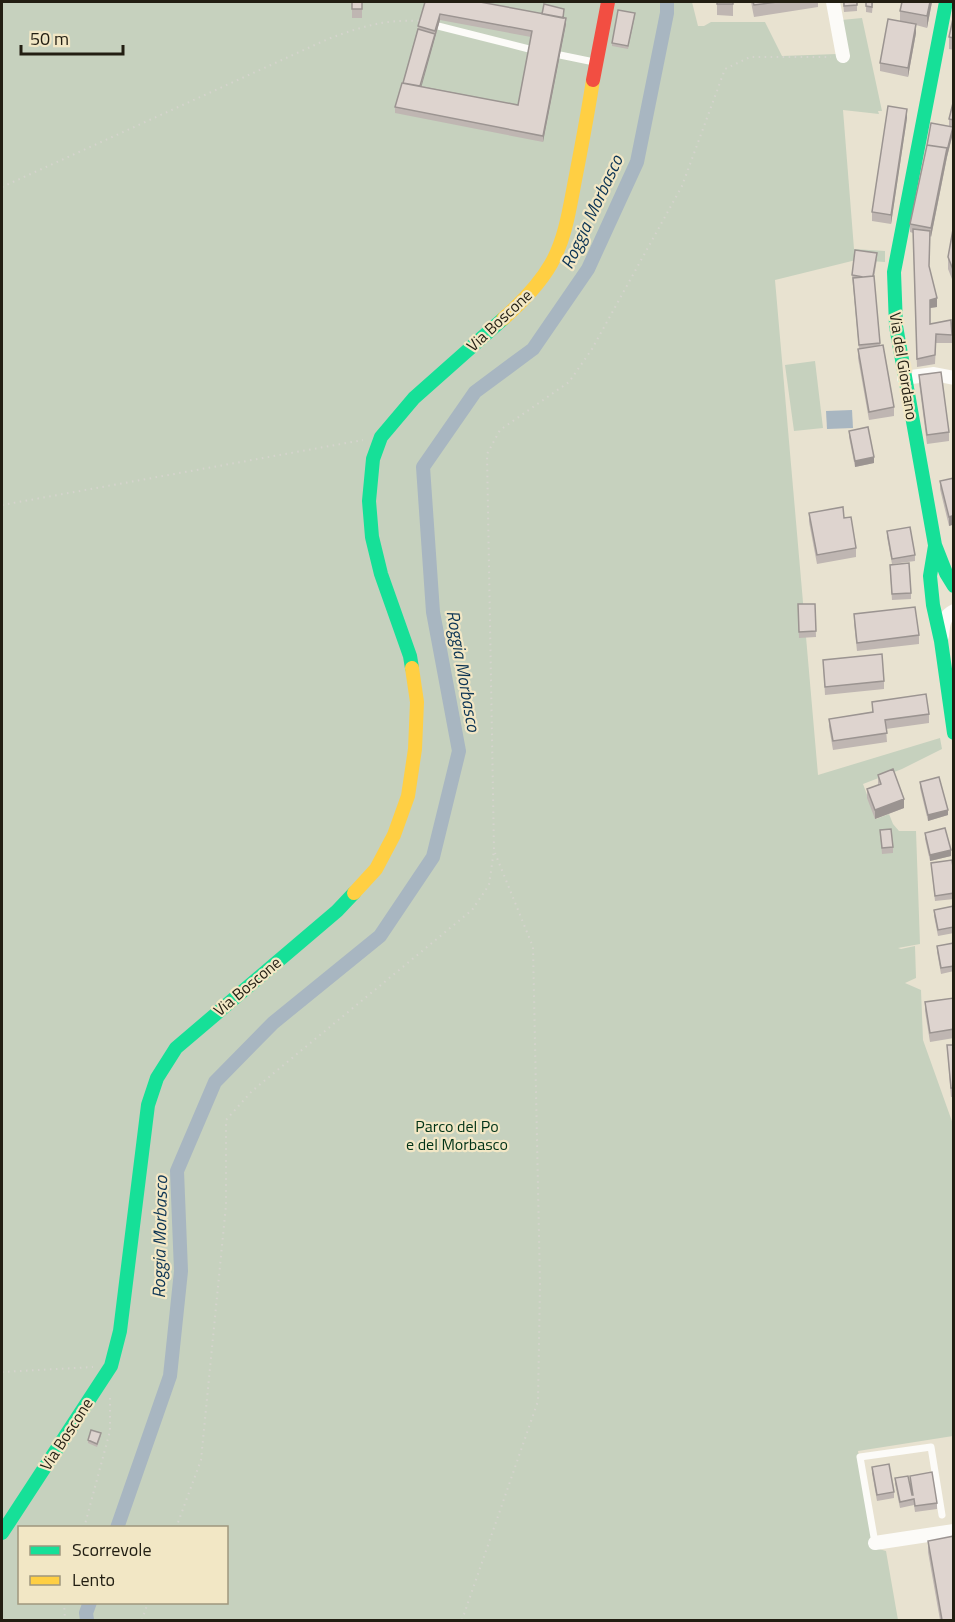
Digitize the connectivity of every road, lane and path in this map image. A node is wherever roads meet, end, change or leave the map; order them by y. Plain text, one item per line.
1 (608, 2) edge
2 (833, 2) edge
3 (946, 2) edge
4 (421, 21) edge
5 (438, 26) edge
6 (530, 49) edge
7 (560, 55) edge
8 (843, 56) joint
9 (597, 63) junction
10 (2, 188) edge
11 (904, 378) junction
12 (954, 378) edge
13 (381, 437) junction
14 (2, 506) edge
15 (935, 545) junction
16 (954, 586) edge
17 (954, 611) edge
18 (941, 642) junction
19 (954, 734) edge
20 (494, 850) junction
21 (111, 1366) junction
22 (2, 1372) edge
23 (942, 1515) dead end
24 (84, 1526) edge
25 (176, 1526) edge
26 (954, 1531) edge
27 (2, 1533) edge
28 (875, 1543) joint
29 (64, 1604) edge
30 (147, 1604) edge
31 (65, 1620) edge
32 (142, 1620) edge
33 (462, 1620) edge

1 - 9 street, Via Boscone
2 - 8 street
3 - 11 street, Via del Giordano
4 - 10 path
5 - 6 lane
7 - 9 lane
8 - 20 path
9 - 13 street, Via Boscone
11 - 12 street
11 - 15 street, Via del Giordano
13 - 14 path
13 - 21 street, Via Boscone
15 - 16 street, Via del Giordano
15 - 18 street
17 - 18 street
18 - 19 street
20 - 25 path
20 - 33 path
21 - 22 path
21 - 24 path
21 - 27 street, Via Boscone
23 - 28 lane
26 - 28 street
29 - 31 path
30 - 32 path

